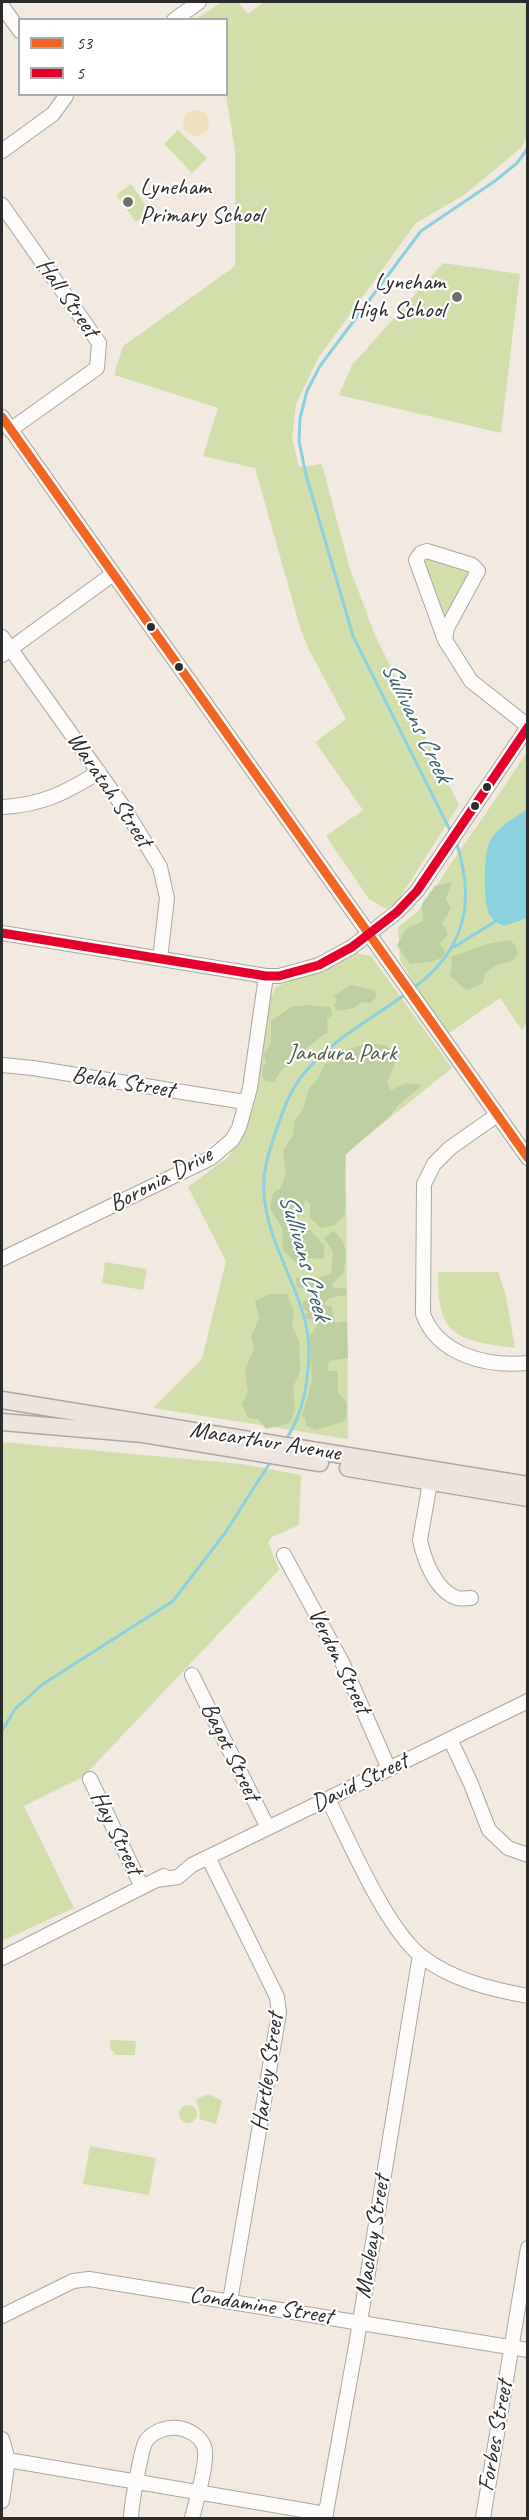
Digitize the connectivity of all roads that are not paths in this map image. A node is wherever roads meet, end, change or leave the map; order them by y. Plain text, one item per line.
1 (199, 2) edge
2 (2, 6) edge
3 (177, 18) edge
4 (18, 29) edge
5 (65, 96) edge
6 (65, 96) edge
7 (2, 140) edge
8 (2, 151) edge
9 (2, 205) edge
10 (2, 417) edge
11 (10, 430) junction
12 (113, 574) junction
13 (2, 638) edge
14 (445, 640) junction
15 (6, 652) edge
16 (528, 726) edge
17 (99, 772) junction
18 (2, 807) edge
19 (2, 933) edge
20 (369, 934) junction
21 (160, 959) junction
22 (266, 976) junction
23 (2, 1065) edge
24 (245, 1102) junction
25 (497, 1115) junction
26 (528, 1158) edge
27 (2, 1259) edge
28 (528, 1363) edge
29 (2, 1400) edge
30 (2, 1422) edge
31 (144, 1428) junction
32 (431, 1475) junction
33 (528, 1485) edge
34 (528, 1498) edge
35 (284, 1555) dead end
36 (471, 1599) dead end
37 (192, 1675) dead end
38 (528, 1701) edge
39 (450, 1739) junction
40 (389, 1768) junction
41 (90, 1779) dead end
42 (328, 1798) junction
43 (268, 1828) junction
44 (528, 1855) edge
45 (208, 1857) junction
46 (142, 1887) junction
47 (420, 1955) junction
48 (2, 1958) edge
49 (528, 1996) edge
50 (528, 2248) edge
51 (230, 2301) junction
52 (2, 2316) edge
53 (360, 2322) junction
54 (511, 2347) junction
55 (528, 2350) edge
56 (2, 2439) edge
57 (8, 2460) junction
58 (137, 2483) junction
59 (198, 2493) junction
60 (2, 2501) edge
61 (326, 2516) edge
62 (131, 2518) edge
63 (192, 2518) edge
64 (483, 2518) edge

1 - 3 street
2 - 4 street
5 - 7 street
6 - 8 street
9 - 11 street, Hall Street
10 - 11 street
11 - 12 street
12 - 15 street
12 - 20 street
13 - 15 street, Waratah Street
14 - 14 street
14 - 16 street
15 - 17 street, Waratah Street
16 - 20 street
17 - 18 street
17 - 21 street, Waratah Street
19 - 21 street
20 - 22 street
20 - 25 street
21 - 22 street
22 - 24 street, Boronia Drive
23 - 24 street, Belah Street
24 - 27 street, Boronia Drive
25 - 26 street
25 - 28 street
29 - 31 main road, Macarthur Avenue
30 - 31 main road, Macarthur Avenue
31 - 32 main road, Macarthur Avenue
32 - 33 main road, Macarthur Avenue
32 - 34 main road, Macarthur Avenue
32 - 36 street
35 - 40 street, Verdon Street
37 - 43 street, Bagot Street
38 - 39 street, David Street
39 - 40 street, David Street
39 - 44 street
40 - 42 street, David Street
41 - 46 street, Hay Street
42 - 43 street, David Street
42 - 47 street
43 - 45 street, David Street
45 - 46 street, David Street
45 - 51 street, Hartley Street
46 - 48 street, David Street
47 - 49 street
47 - 53 street, Macleay Street
50 - 54 street, Forbes Street
51 - 52 street, Condamine Street
51 - 53 street, Condamine Street
53 - 54 street, Condamine Street
53 - 61 street, Macleay Street
54 - 55 street, Condamine Street
54 - 64 street, Forbes Street
56 - 57 street
57 - 58 street
57 - 60 street
58 - 59 street
58 - 59 street
58 - 62 street
59 - 61 street
59 - 63 street

